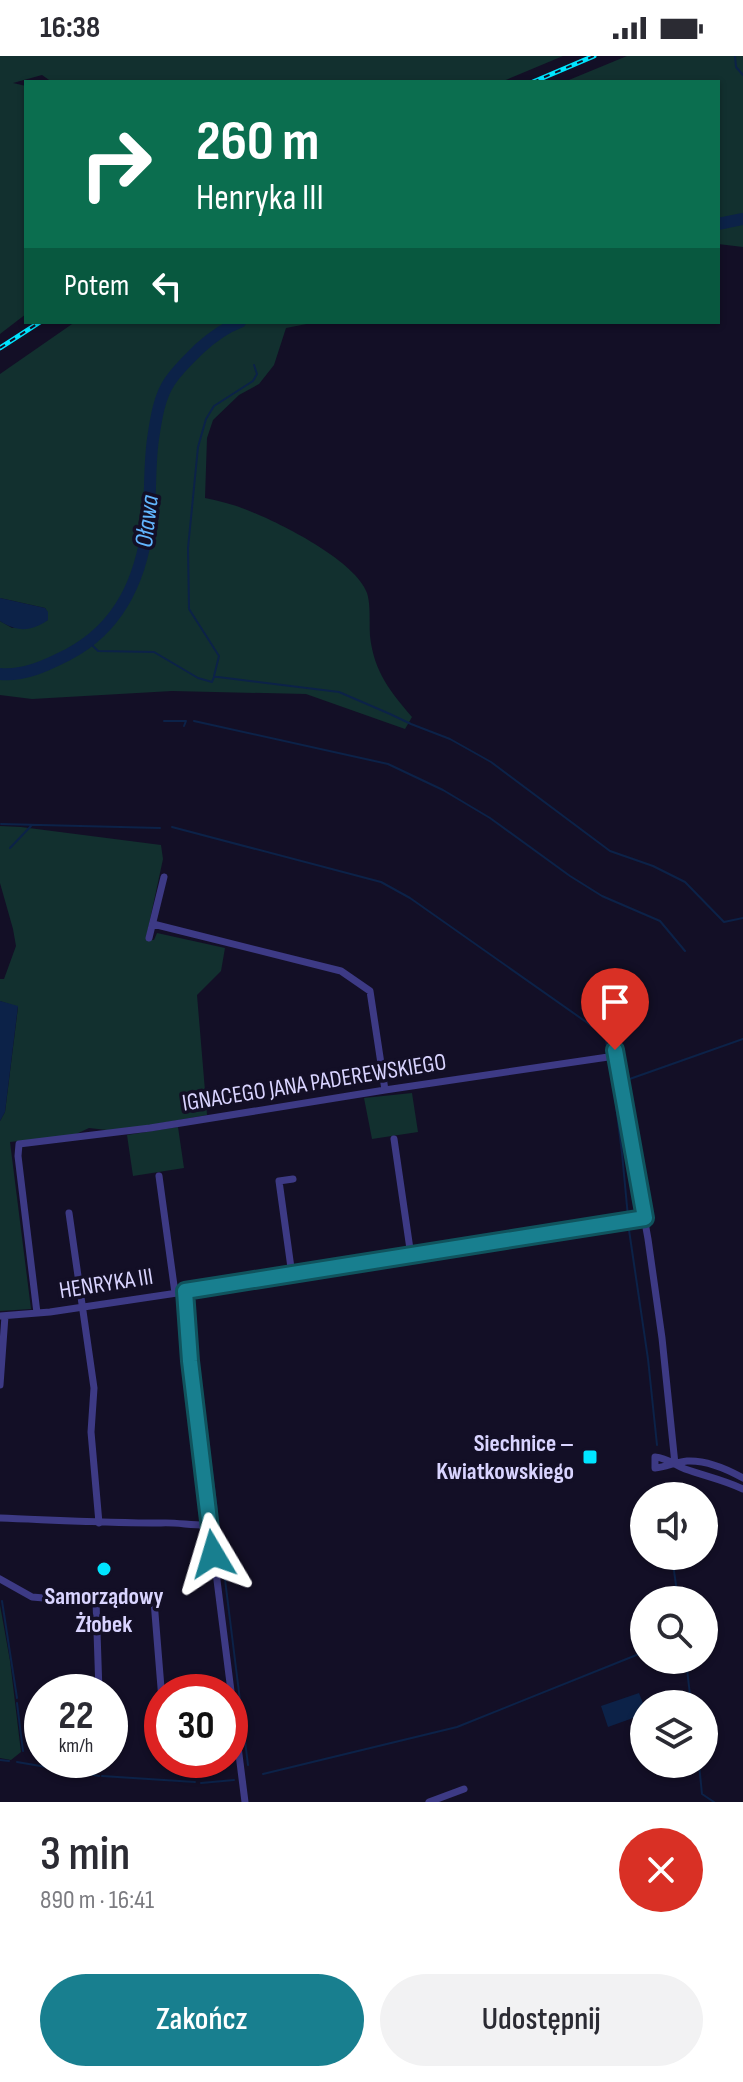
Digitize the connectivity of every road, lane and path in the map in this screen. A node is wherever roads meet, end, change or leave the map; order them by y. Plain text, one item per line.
1 (164, 877) dead end
2 (153, 924) junction
3 (149, 938) dead end
4 (614, 1033) dead end
5 (615, 1056) junction
6 (385, 1090) junction
7 (394, 1139) dead end
8 (159, 1176) dead end
9 (293, 1179) dead end
10 (69, 1213) dead end
11 (645, 1218) junction
12 (411, 1256) junction
13 (292, 1275) junction
14 (185, 1291) junction
15 (175, 1293) junction
16 (84, 1307) junction
17 (37, 1313) junction
18 (3, 1316) edge
19 (0, 1385) edge
20 (675, 1464) junction
21 (743, 1478) edge
22 (743, 1489) edge
23 (0, 1518) edge
24 (99, 1523) junction
25 (210, 1525) junction
26 (0, 1579) edge
27 (96, 1601) junction
28 (98, 1674) edge
29 (160, 1674) edge
30 (464, 1789) dead end
31 (245, 1802) edge
32 (429, 1802) edge

1 - 2 street
2 - 3 street
2 - 6 street
4 - 5 street
5 - 6 street, IGNACEGO JANA PADEREWSKIEGO
5 - 11 street
6 - 17 street, IGNACEGO JANA PADEREWSKIEGO
7 - 12 street
8 - 15 street
9 - 13 street
10 - 16 street
11 - 12 street, HENRYKA III
11 - 20 street
12 - 13 street, HENRYKA III
13 - 14 street, HENRYKA III
14 - 15 street, HENRYKA III
14 - 25 street
15 - 16 street, HENRYKA III
16 - 17 street, HENRYKA III
16 - 24 street
17 - 18 street, HENRYKA III
18 - 19 street
20 - 21 street
20 - 22 street
23 - 24 street
24 - 25 street
25 - 31 street
26 - 27 street
27 - 28 street
27 - 29 street
30 - 32 street

